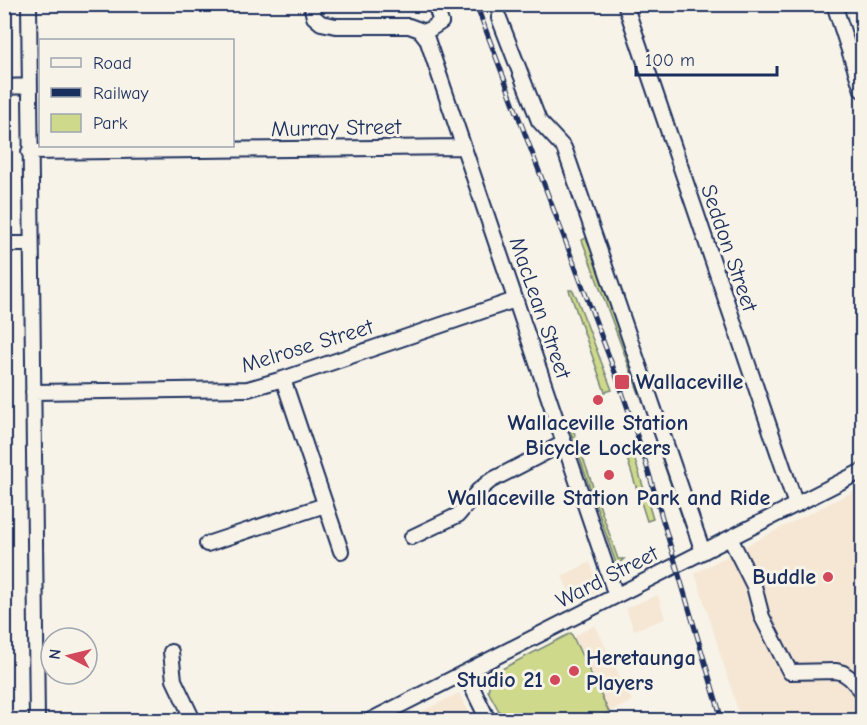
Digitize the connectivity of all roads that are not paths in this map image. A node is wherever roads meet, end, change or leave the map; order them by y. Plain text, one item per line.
1 (29, 4) edge
2 (311, 4) edge
3 (435, 4) edge
4 (625, 4) edge
5 (834, 4) edge
6 (499, 18) dead end
7 (424, 33) junction
8 (30, 86) junction
9 (4, 87) edge
10 (862, 90) edge
11 (463, 147) junction
12 (29, 152) junction
13 (4, 244) edge
14 (31, 244) junction
15 (515, 300) junction
16 (284, 379) junction
17 (33, 392) junction
18 (564, 443) junction
19 (862, 471) edge
20 (325, 505) junction
21 (796, 505) junction
22 (412, 537) dead end
23 (730, 538) junction
24 (207, 544) dead end
25 (340, 550) dead end
26 (703, 552) junction
27 (616, 596) junction
28 (171, 652) dead end
29 (465, 673) junction
30 (862, 691) edge
31 (37, 720) edge
32 (193, 720) edge
33 (371, 720) edge
34 (488, 720) edge

1 - 8 street
2 - 7 street
3 - 7 street
4 - 21 street, Seddon Street
5 - 10 street
6 - 26 street
7 - 11 street, MacLean Street
8 - 9 street
8 - 12 street
11 - 12 street, Murray Street
11 - 15 street, MacLean Street
12 - 14 street
13 - 14 street
14 - 17 street
15 - 16 street, Melrose Street
15 - 18 street, MacLean Street
16 - 17 street, Melrose Street
16 - 20 street
17 - 31 street
18 - 22 street
18 - 27 street, MacLean Street
19 - 21 street, Ward Street
20 - 24 street
20 - 25 street
21 - 23 street, Ward Street
23 - 26 street, Ward Street
23 - 30 street
26 - 27 street, Ward Street
27 - 29 street, Ward Street
28 - 32 street
29 - 33 street, Ward Street
29 - 34 street

